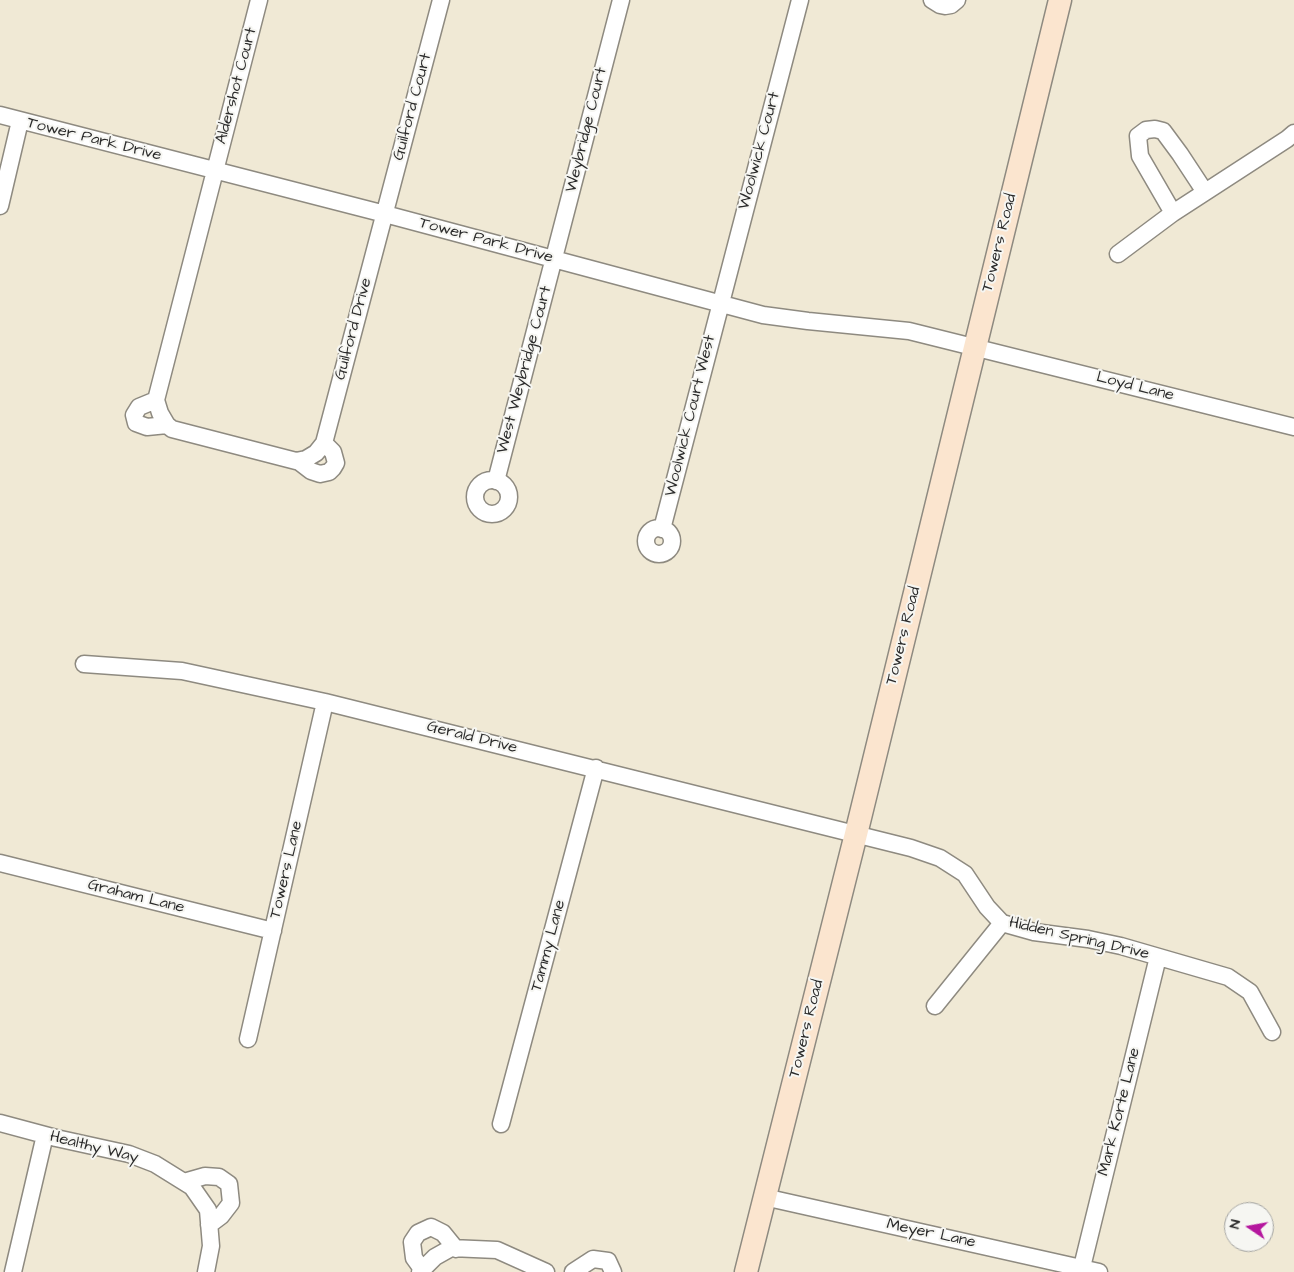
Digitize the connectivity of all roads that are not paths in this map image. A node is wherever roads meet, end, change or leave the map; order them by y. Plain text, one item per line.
1 (259, 0) edge
2 (441, 0) edge
3 (620, 0) edge
4 (800, 0) edge
5 (932, 0) edge
6 (957, 0) edge
7 (1060, 0) edge
8 (0, 115) edge
9 (20, 121) junction
10 (1294, 133) edge
11 (215, 171) junction
12 (1205, 192) junction
13 (0, 206) edge
14 (1173, 213) junction
15 (385, 214) junction
16 (1118, 254) dead end
17 (554, 259) junction
18 (720, 303) junction
19 (975, 347) junction
20 (156, 400) junction
21 (167, 425) junction
22 (1294, 427) edge
23 (324, 444) junction
24 (298, 460) junction
25 (496, 481) dead end
26 (662, 529) dead end
27 (84, 664) dead end
28 (325, 702) junction
29 (596, 768) junction
30 (856, 834) junction
31 (0, 863) edge
32 (1002, 923) junction
33 (273, 932) junction
34 (1158, 957) junction
35 (935, 1006) dead end
36 (1272, 1032) dead end
37 (248, 1039) dead end
38 (0, 1123) edge
39 (501, 1124) dead end
40 (44, 1135) junction
41 (184, 1182) junction
42 (764, 1198) junction
43 (209, 1225) junction
44 (456, 1249) junction
45 (1082, 1267) junction
46 (421, 1270) edge
47 (13, 1272) edge
48 (206, 1272) edge
49 (546, 1272) edge
50 (573, 1272) edge
51 (613, 1272) edge
52 (746, 1272) edge
53 (1099, 1272) edge

1 - 11 street, Aldershot Court
2 - 15 street, Guilford Court
3 - 17 street, Weybridge Court
4 - 18 street, Woolwick Court
5 - 6 street
7 - 19 main road, Towers Road
8 - 9 street, Tower Park Drive
9 - 11 street, Tower Park Drive
9 - 13 street
10 - 12 street
11 - 15 street, Tower Park Drive
11 - 20 street
12 - 14 street
12 - 14 street
14 - 16 street
15 - 17 street, Tower Park Drive
15 - 23 street, Guilford Drive
17 - 18 street, Tower Park Drive
17 - 25 street, West Weybridge Court
18 - 19 street, Tower Park Drive
18 - 26 street, Woolwick Court West
19 - 22 street, Loyd Lane
19 - 30 main road, Towers Road
20 - 21 street
20 - 21 street
21 - 24 street
23 - 24 street
23 - 24 street
27 - 28 street, Gerald Drive
28 - 29 street, Gerald Drive
28 - 33 street, Towers Lane
29 - 30 street, Gerald Drive
29 - 39 street, Tammy Lane
30 - 32 street, Hidden Spring Drive
30 - 42 main road, Towers Road
31 - 33 street, Graham Lane
32 - 34 street, Hidden Spring Drive
32 - 35 street
33 - 37 street, Towers Lane
34 - 36 street, Hidden Spring Drive
34 - 45 street, Mark Korte Lane
38 - 40 street, Healthy Way
40 - 41 street, Healthy Way
40 - 47 street
41 - 43 street, Healthy Way
41 - 43 street
42 - 45 street, Meyer Lane
42 - 52 main road, Towers Road
43 - 48 street, Healthy Way
44 - 46 street
44 - 46 street
44 - 49 street
45 - 53 street, Meyer Lane
50 - 51 street

